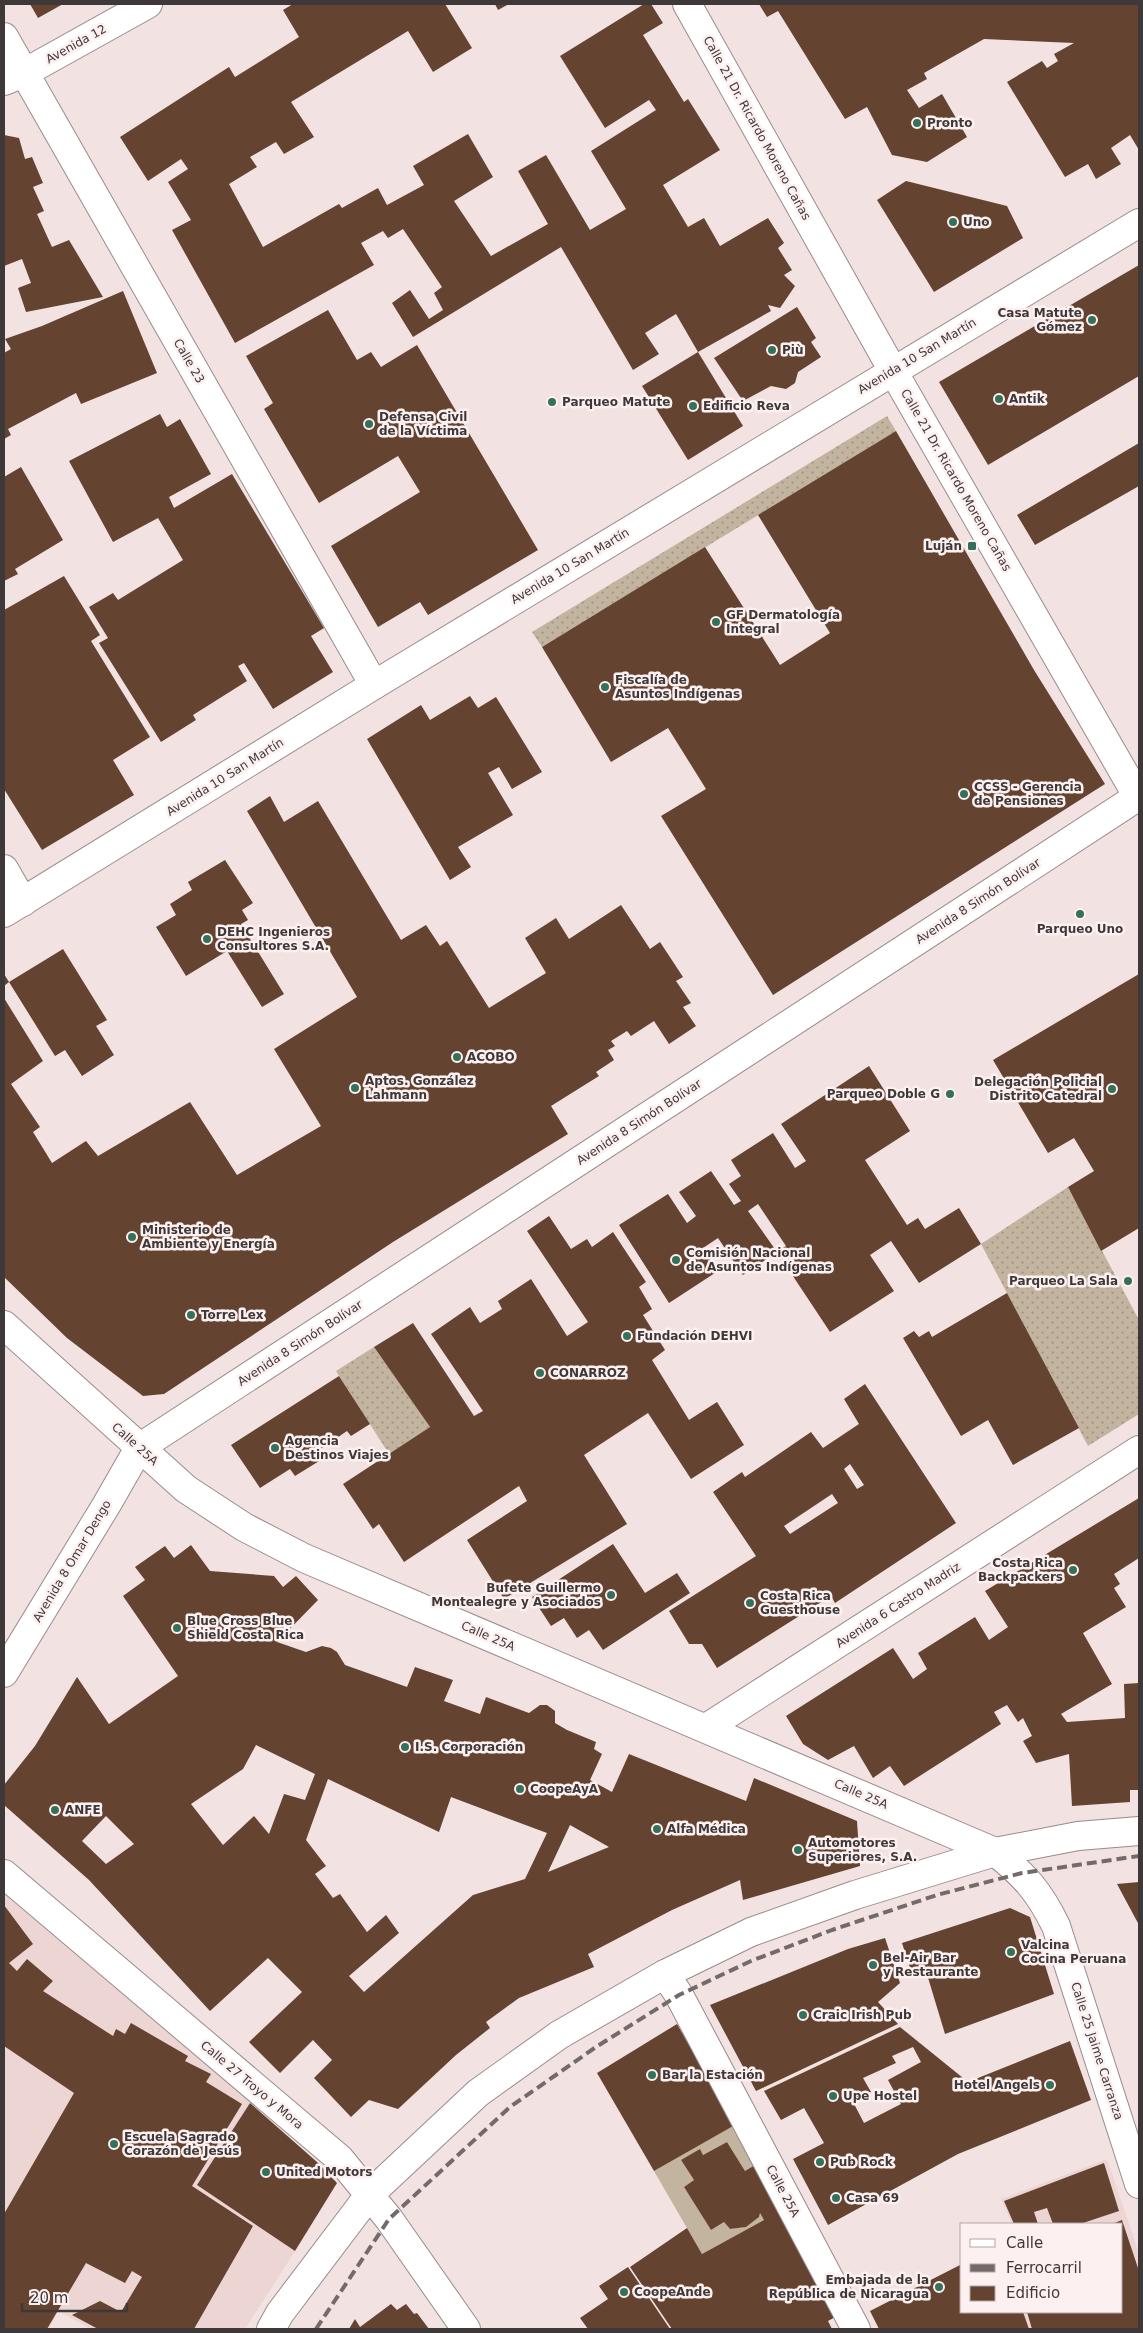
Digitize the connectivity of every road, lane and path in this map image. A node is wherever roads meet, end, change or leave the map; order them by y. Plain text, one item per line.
1 (148, 4) edge
2 (687, 4) edge
3 (4, 37) edge
4 (14, 77) edge
5 (1139, 223) edge
6 (893, 371) junction
7 (374, 685) junction
8 (1139, 797) edge
9 (4, 869) edge
10 (14, 908) edge
11 (4, 1325) edge
12 (139, 1448) junction
13 (1139, 1450) edge
14 (4, 1673) edge
15 (706, 1728) junction
16 (1139, 1831) edge
17 (996, 1852) junction
18 (4, 1874) edge
19 (665, 1974) junction
20 (1139, 2184) edge
21 (370, 2194) junction
22 (271, 2329) edge
23 (466, 2329) edge
24 (856, 2329) edge

1 - 4 main road, Avenida 12
2 - 6 main road, Calle 21 Dr. Ricardo Moreno Cañas
3 - 4 main road, Calle 23
4 - 7 main road, Calle 23
5 - 6 main road, Avenida 10 San Martín
6 - 7 main road, Avenida 10 San Martín
6 - 8 main road, Calle 21 Dr. Ricardo Moreno Cañas
7 - 10 main road, Avenida 10 San Martín
8 - 12 main road, Avenida 8 Simón Bolívar
9 - 10 main road
11 - 12 main road, Calle 25A
12 - 14 main road, Avenida 8 Omar Dengo
12 - 15 main road, Calle 25A
13 - 15 main road, Avenida 6 Castro Madriz
15 - 17 main road, Calle 25A
16 - 17 main road
17 - 19 main road
17 - 20 main road, Calle 25 Jaime Carranza
18 - 21 main road, Calle 27 Troyo y Mora
19 - 21 main road
19 - 24 main road, Calle 25A
21 - 22 main road
21 - 23 main road, Calle 27 Troyo y Mora

